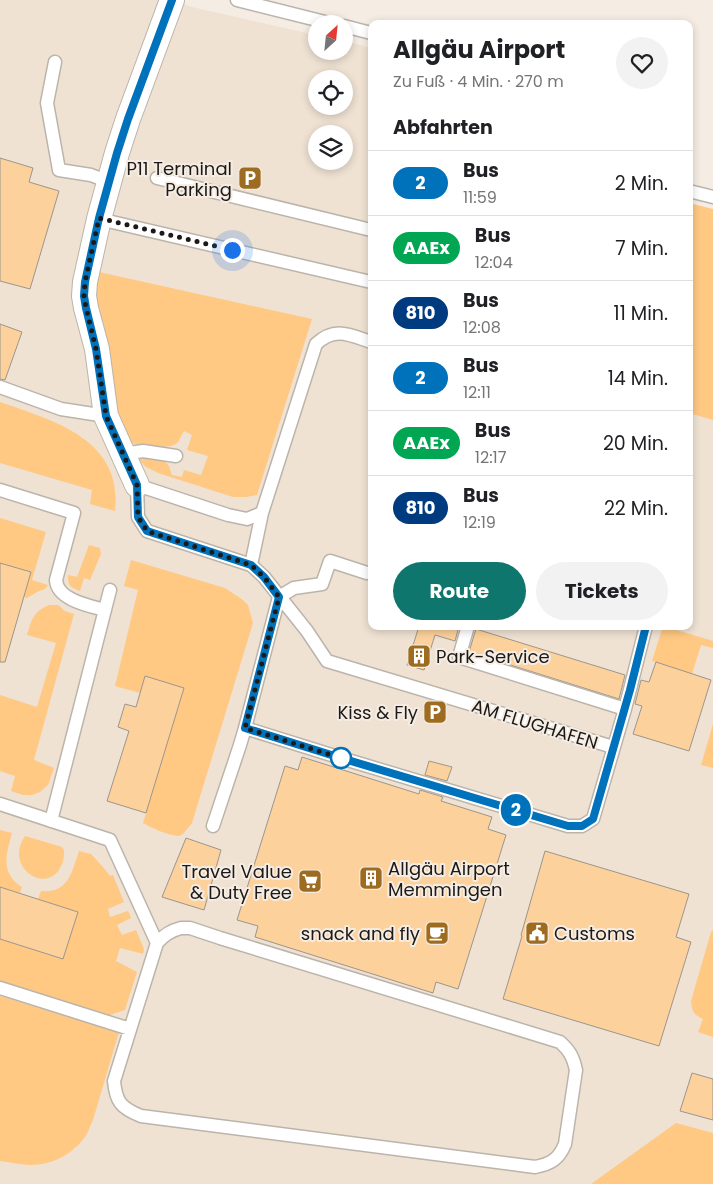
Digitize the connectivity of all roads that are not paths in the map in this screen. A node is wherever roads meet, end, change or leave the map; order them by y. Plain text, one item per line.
1 (172, 0) edge
2 (237, 0) edge
3 (265, 3) edge
4 (308, 16) edge
5 (353, 28) edge
6 (368, 32) edge
7 (55, 62) dead end
8 (157, 178) dead end
9 (109, 182) junction
10 (693, 192) edge
11 (713, 197) edge
12 (99, 218) junction
13 (368, 229) edge
14 (368, 281) edge
15 (368, 341) edge
16 (0, 387) edge
17 (106, 416) junction
18 (123, 454) junction
19 (176, 456) dead end
20 (137, 485) junction
21 (0, 490) edge
22 (262, 513) junction
23 (251, 565) junction
24 (368, 572) dead end
25 (110, 590) dead end
26 (279, 597) junction
27 (105, 610) junction
28 (467, 630) edge
29 (645, 630) edge
30 (625, 709) junction
31 (245, 728) junction
32 (614, 748) junction
33 (0, 804) edge
34 (51, 821) junction
35 (213, 826) dead end
36 (157, 943) junction
37 (0, 988) edge
38 (130, 1029) junction

1 - 9 street, AM FLUGHAFEN
2 - 3 lane
3 - 4 lane
5 - 6 lane
7 - 9 lane
8 - 13 lane
9 - 12 street, AM FLUGHAFEN
10 - 11 lane
12 - 14 lane
12 - 17 street, AM FLUGHAFEN
15 - 22 lane
16 - 17 lane
17 - 18 street, AM FLUGHAFEN
18 - 19 lane
18 - 20 street, AM FLUGHAFEN
20 - 22 lane
20 - 23 lane, AM FLUGHAFEN
21 - 27 lane
22 - 23 lane
23 - 26 lane, AM FLUGHAFEN
24 - 26 lane
25 - 27 lane
26 - 31 lane
26 - 32 lane, AM FLUGHAFEN
27 - 34 lane
28 - 30 lane
29 - 30 lane
30 - 32 lane
31 - 32 lane, AM FLUGHAFEN
31 - 35 lane
33 - 34 lane
34 - 36 lane
36 - 38 lane
36 - 38 lane
37 - 38 lane

